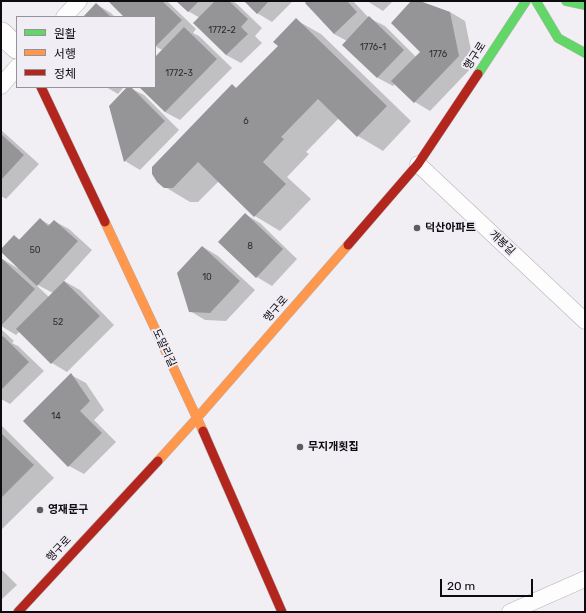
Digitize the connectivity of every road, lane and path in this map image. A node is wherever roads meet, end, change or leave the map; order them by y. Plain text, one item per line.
1 (79, 1) edge
2 (526, 1) edge
3 (536, 1) edge
4 (566, 1) edge
5 (585, 5) edge
6 (65, 16) edge
7 (1, 33) edge
8 (16, 47) edge
9 (585, 53) edge
10 (16, 68) edge
11 (1, 86) edge
12 (41, 88) edge
13 (418, 164) junction
14 (585, 321) edge
15 (197, 418) junction
16 (585, 579) edge
17 (18, 612) edge
18 (282, 612) edge
19 (510, 612) edge

1 - 6 lane
2 - 13 street, 행구로
3 - 9 street
4 - 5 street
7 - 8 street
10 - 11 lane
12 - 15 street, 도말리길
13 - 14 lane, 개봉길
13 - 15 street, 행구로
15 - 17 street, 행구로
15 - 18 street, 도말리길
16 - 19 lane

